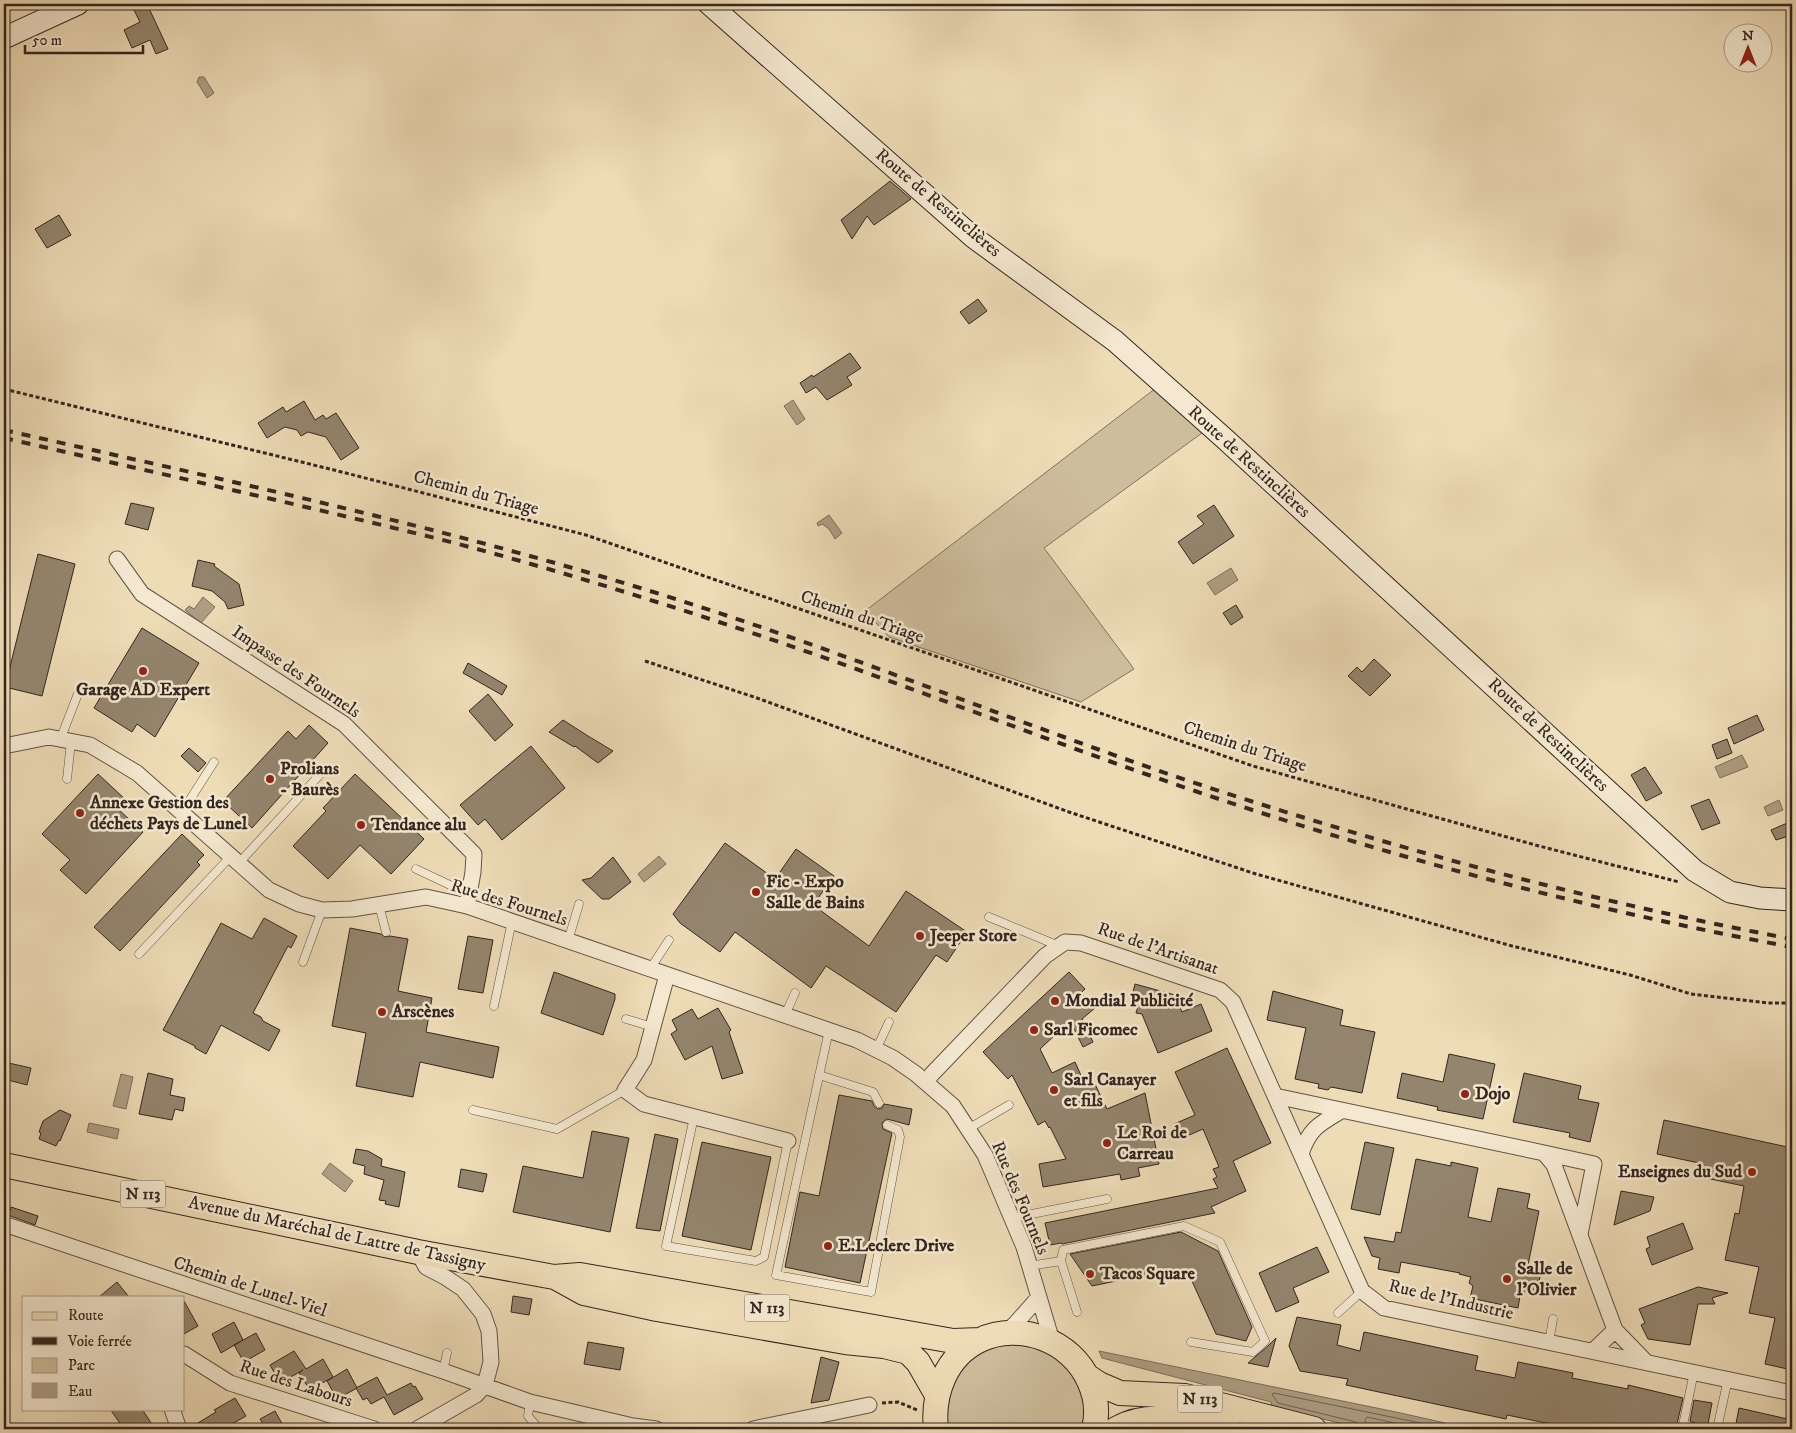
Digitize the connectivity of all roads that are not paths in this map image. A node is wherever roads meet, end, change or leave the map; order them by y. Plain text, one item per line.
1 (78, 4) edge
2 (708, 4) edge
3 (4, 38) edge
4 (117, 559) dead end
5 (81, 686) dead end
6 (65, 741) junction
7 (4, 746) edge
8 (214, 762) dead end
9 (326, 769) dead end
10 (67, 779) dead end
11 (182, 812) junction
12 (235, 860) junction
13 (416, 869) dead end
14 (468, 900) junction
15 (1792, 900) edge
16 (579, 904) dead end
17 (379, 905) junction
18 (322, 910) junction
19 (989, 916) dead end
20 (512, 921) junction
21 (386, 932) dead end
22 (669, 940) dead end
23 (568, 941) junction
24 (1059, 946) junction
25 (139, 954) dead end
26 (303, 962) dead end
27 (650, 969) junction
28 (667, 975) junction
29 (794, 993) dead end
30 (494, 1006) dead end
31 (786, 1015) junction
32 (626, 1019) dead end
33 (889, 1022) dead end
34 (653, 1027) junction
35 (829, 1030) junction
36 (876, 1050) junction
37 (818, 1075) junction
38 (926, 1082) junction
39 (625, 1090) junction
40 (1275, 1096) junction
41 (879, 1103) dead end
42 (1010, 1105) dead end
43 (473, 1110) dead end
44 (1340, 1111) junction
45 (694, 1117) junction
46 (887, 1125) dead end
47 (968, 1129) junction
48 (788, 1140) joint
49 (1544, 1153) junction
50 (1301, 1154) junction
51 (4, 1165) edge
52 (1107, 1199) dead end
53 (1012, 1218) junction
54 (4, 1224) edge
55 (1580, 1234) junction
56 (418, 1252) junction
57 (1061, 1261) junction
58 (1029, 1266) junction
59 (554, 1276) junction
60 (1362, 1291) junction
61 (1038, 1298) junction
62 (1077, 1312) dead end
63 (1338, 1313) dead end
64 (1553, 1319) dead end
65 (1615, 1330) junction
66 (1004, 1334) junction
67 (980, 1340) junction
68 (1052, 1341) junction
69 (1191, 1342) dead end
70 (1549, 1342) junction
71 (1593, 1351) junction
72 (447, 1353) dead end
73 (185, 1355) edge
74 (1646, 1362) junction
75 (444, 1371) junction
76 (1694, 1372) junction
77 (1087, 1376) junction
78 (1728, 1379) junction
79 (485, 1385) junction
80 (1792, 1393) edge
81 (937, 1394) junction
82 (530, 1402) junction
83 (869, 1406) road end
84 (172, 1410) edge
85 (1691, 1427) dead end
86 (179, 1429) edge
87 (374, 1429) edge
88 (417, 1429) edge
89 (539, 1429) edge
90 (656, 1429) edge
91 (753, 1429) edge
92 (936, 1429) edge
93 (1094, 1429) edge
94 (1116, 1429) edge
95 (1229, 1429) edge
96 (1314, 1429) edge
97 (1717, 1429) edge

1 - 3 street
2 - 15 street, Route de Restinclières
4 - 14 street, Impasse des Fournels
5 - 6 lane
6 - 7 street, Rue des Fournels
6 - 10 lane
6 - 11 street, Rue des Fournels
8 - 11 lane
9 - 12 lane
11 - 12 street, Rue des Fournels
12 - 18 street, Rue des Fournels
12 - 25 lane
13 - 14 lane
14 - 17 street, Rue des Fournels
14 - 20 street, Rue des Fournels
16 - 23 lane
17 - 18 street, Rue des Fournels
17 - 21 lane
18 - 26 lane
19 - 24 lane
20 - 23 street, Rue des Fournels
20 - 30 lane
22 - 27 lane
23 - 27 street, Rue des Fournels
24 - 38 street
24 - 40 street, Rue de l'Artisanat
27 - 28 street, Rue des Fournels
28 - 31 street, Rue des Fournels
28 - 34 street
29 - 31 lane
31 - 35 street, Rue des Fournels
32 - 34 lane
33 - 36 lane
34 - 39 street
35 - 36 street, Rue des Fournels
35 - 37 lane
36 - 38 street, Rue des Fournels
37 - 41 lane
37 - 46 lane
38 - 47 street, Rue des Fournels
39 - 43 lane
39 - 45 street
40 - 44 street
40 - 50 street, Rue de l'Industrie
42 - 47 lane
44 - 49 street
44 - 50 street
45 - 48 street
45 - 48 lane
47 - 53 street, Rue des Fournels
49 - 55 street
49 - 55 street
50 - 60 street, Rue de l'Industrie
51 - 56 main road, Avenue du Maréchal de Lattre de Tassigny / N 113
52 - 53 lane
53 - 58 street, Rue des Fournels
54 - 75 street, Chemin de Lunel-Viel
55 - 65 street
56 - 59 main road, Avenue du Maréchal de Lattre de Tassigny / N 113
56 - 79 street
57 - 58 lane
57 - 62 lane
57 - 69 lane
58 - 61 street, Rue des Fournels
59 - 67 main road, Avenue du Maréchal de Lattre de Tassigny / N 113
59 - 81 main road, Avenue du Maréchal de Lattre de Tassigny / N 113
60 - 63 lane
60 - 70 street, Rue de l'Industrie
61 - 66 street
61 - 68 street, Rue des Fournels
64 - 70 lane
65 - 71 street
65 - 74 street
66 - 67 main road
66 - 68 main road
67 - 81 main road
68 - 77 main road
70 - 71 street, Rue de l'Industrie
71 - 74 street, Rue de l'Industrie
72 - 75 lane
73 - 87 street, Rue des Labours
74 - 76 street, Rue de l'Industrie
75 - 79 street, Chemin de Lunel-Viel
76 - 78 street, Rue de l'Industrie
76 - 85 lane
77 - 93 main road
77 - 96 main road, N 113
78 - 80 street, Rue de l'Industrie
78 - 97 lane
79 - 82 street, Chemin de Lunel-Viel
79 - 88 street
81 - 92 main road
82 - 89 lane
82 - 90 street, Chemin de Lunel-Viel
83 - 91 street
84 - 86 street
94 - 95 main road, N 113

